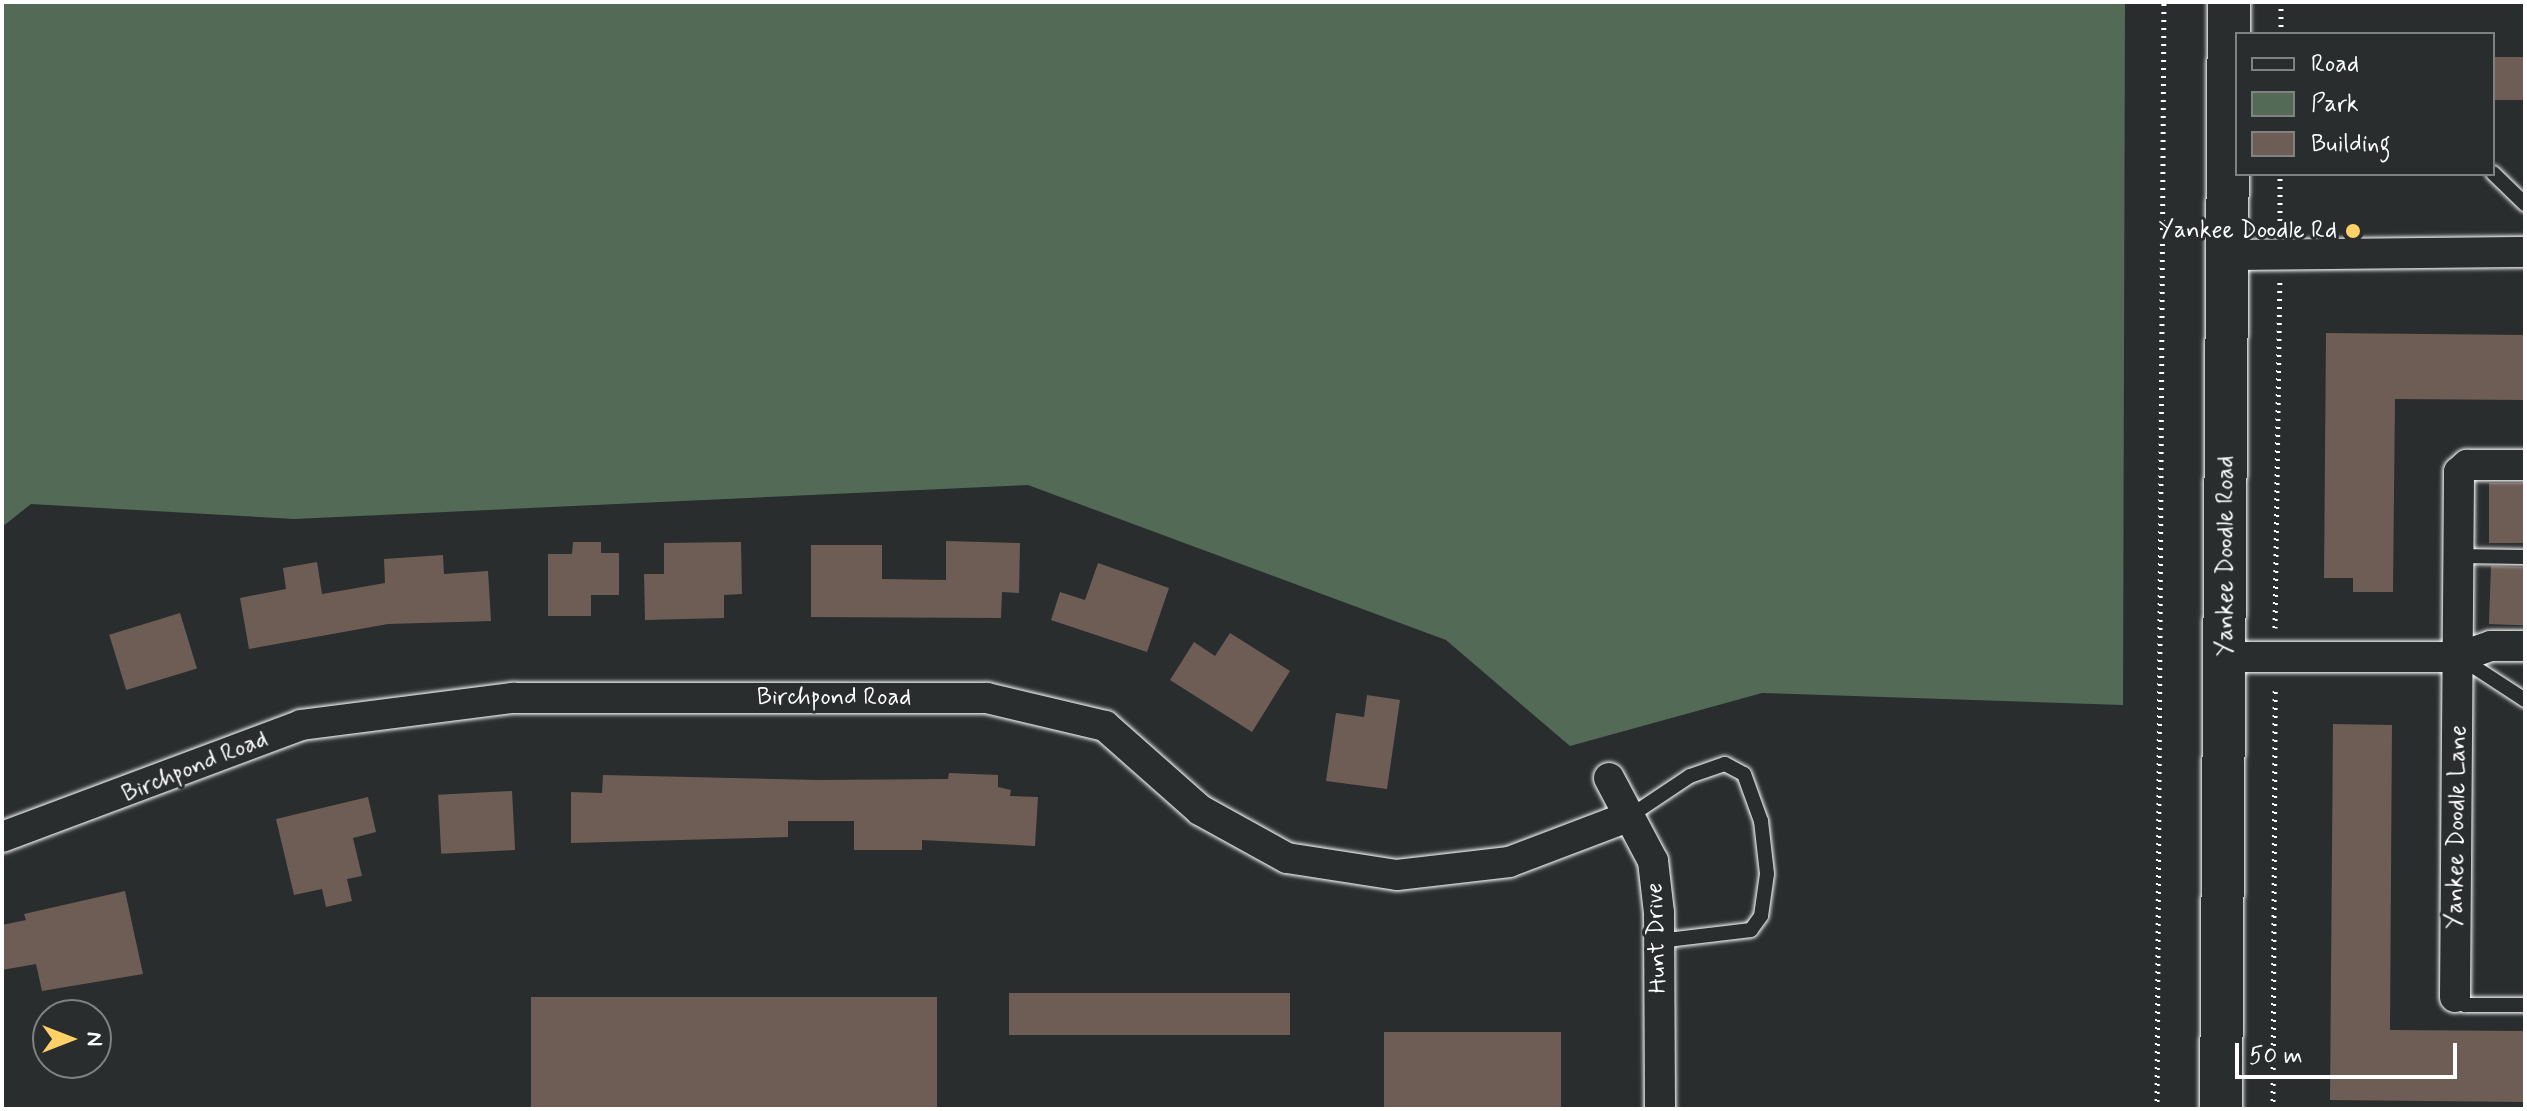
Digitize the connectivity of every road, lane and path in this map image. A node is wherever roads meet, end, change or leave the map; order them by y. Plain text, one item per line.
1 (2164, 2) edge
2 (2229, 2) edge
3 (2281, 2) edge
4 (2281, 32) edge
5 (2495, 175) edge
6 (2525, 204) edge
7 (2525, 252) edge
8 (2228, 255) junction
9 (2525, 465) edge
10 (2459, 556) junction
11 (2525, 557) edge
12 (2525, 646) edge
13 (2226, 657) junction
14 (2459, 657) junction
15 (2525, 700) edge
16 (1609, 778) dead end
17 (1630, 816) junction
18 (2, 837) edge
19 (1659, 941) junction
20 (2455, 997) joint
21 (2525, 1005) edge
22 (1660, 1109) edge
23 (2157, 1109) edge
24 (2221, 1109) edge

1 - 23 path
2 - 8 main road, Yankee Doodle Road
3 - 4 path
5 - 6 lane
7 - 8 street
8 - 13 main road, Yankee Doodle Road
9 - 10 street, Yankee Doodle Lane
10 - 11 lane
10 - 14 street, Yankee Doodle Lane
12 - 14 street
13 - 14 street
13 - 24 main road, Yankee Doodle Road
14 - 15 lane
14 - 20 street, Yankee Doodle Lane
16 - 17 street, Hunt Drive
17 - 18 street, Birchpond Road
17 - 19 street, Hunt Drive
17 - 19 lane
19 - 22 street, Hunt Drive
20 - 21 lane

